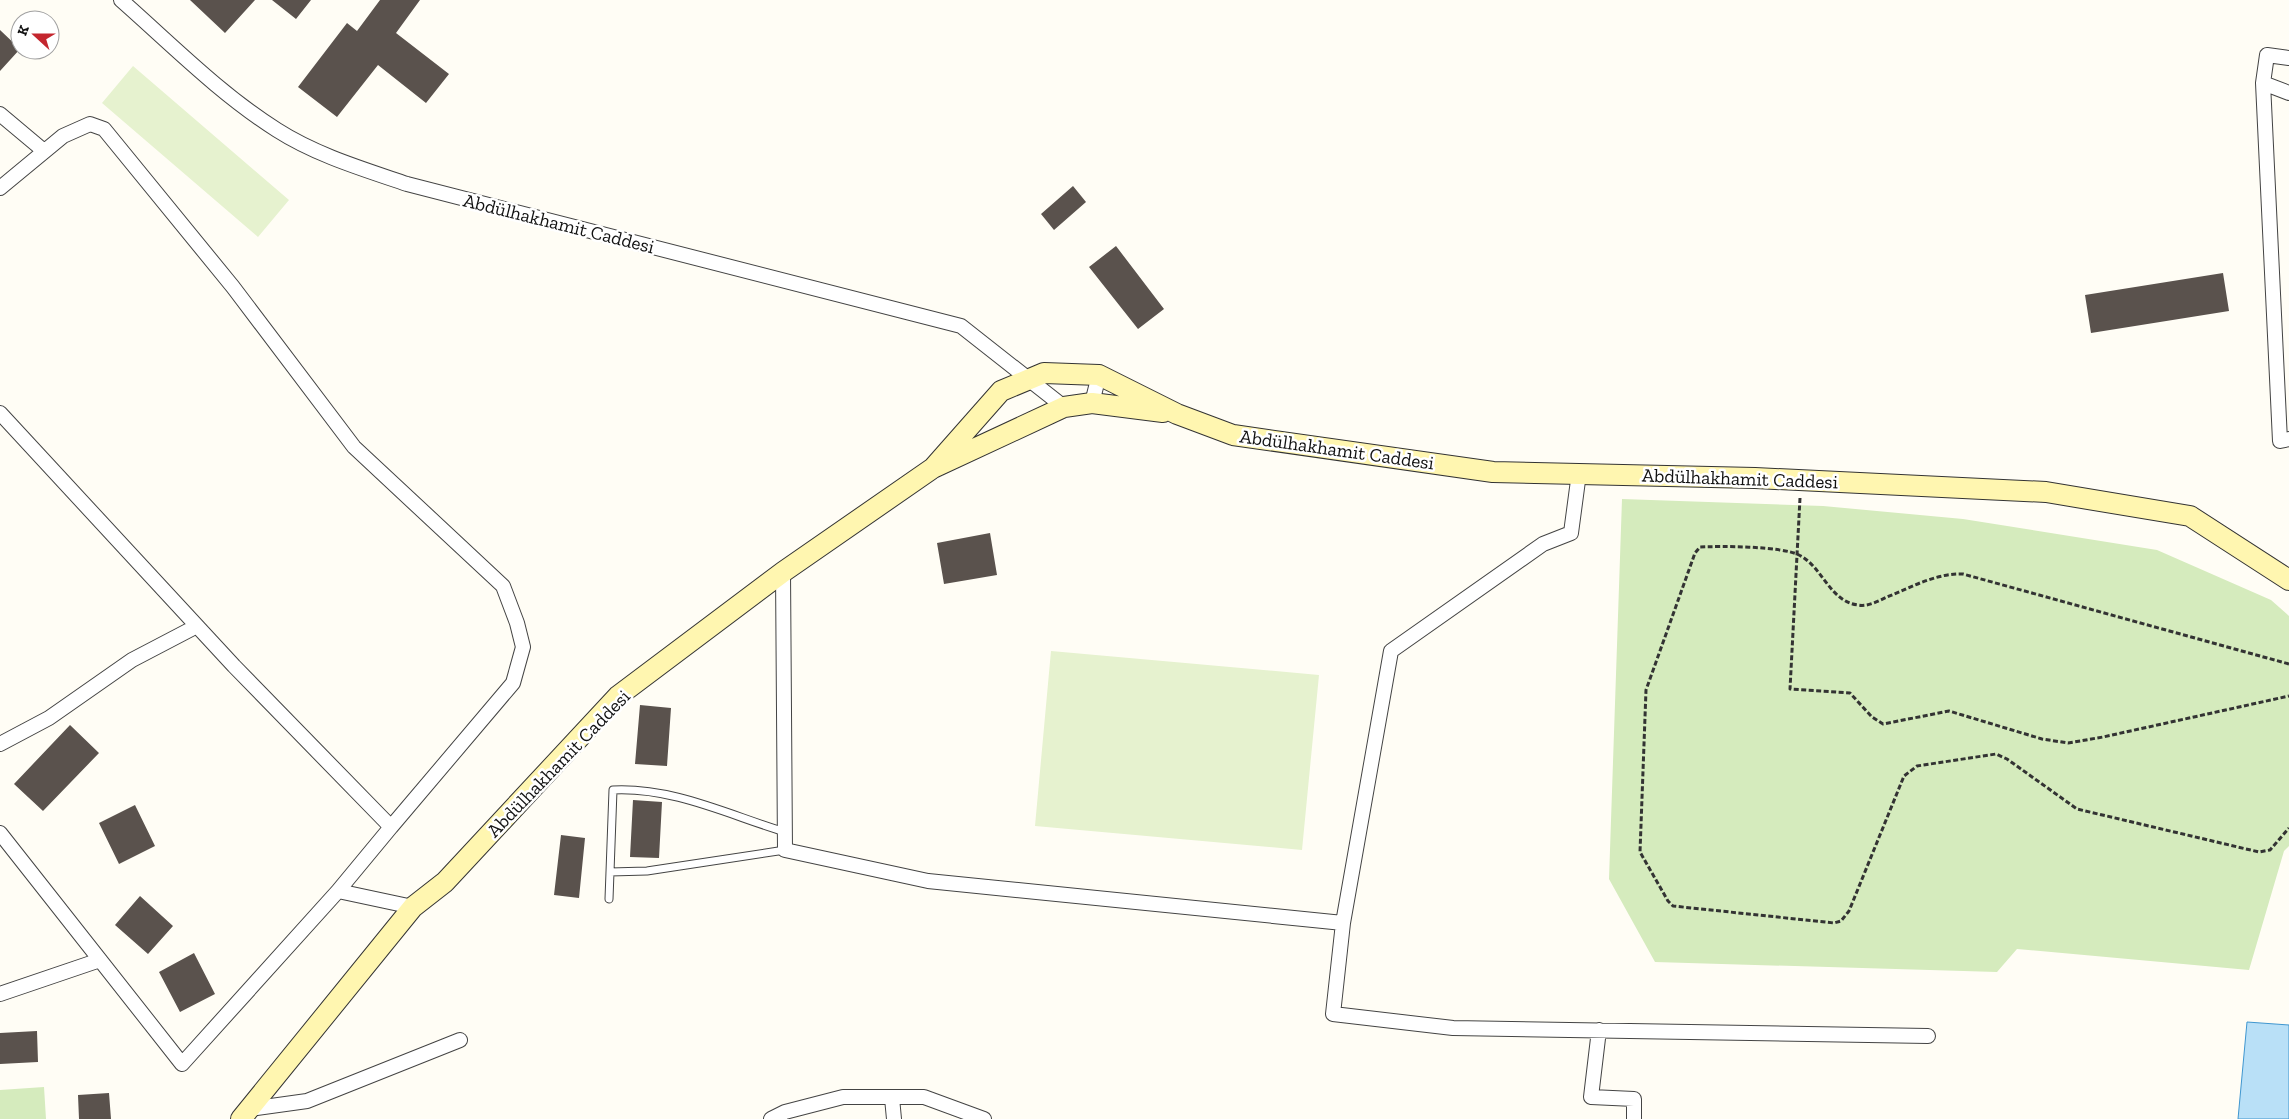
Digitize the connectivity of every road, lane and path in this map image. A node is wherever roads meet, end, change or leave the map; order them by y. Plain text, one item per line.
1 (121, 0) edge
2 (2289, 58) edge
3 (2263, 83) junction
4 (2289, 93) edge
5 (0, 114) edge
6 (44, 151) junction
7 (0, 188) edge
8 (1099, 375) junction
9 (1030, 378) junction
10 (1092, 403) junction
11 (1064, 407) junction
12 (0, 413) edge
13 (1176, 414) junction
14 (2289, 439) edge
15 (933, 468) junction
16 (1579, 473) junction
17 (1800, 489) dead end
18 (1795, 554) junction
19 (783, 572) junction
20 (2289, 580) edge
21 (197, 626) junction
22 (2289, 664) edge
23 (2289, 696) edge
24 (0, 744) edge
25 (391, 827) junction
26 (2289, 828) edge
27 (785, 832) junction
28 (0, 833) edge
29 (786, 850) junction
30 (610, 872) junction
31 (338, 891) junction
32 (609, 899) dead end
33 (413, 907) junction
34 (1343, 923) junction
35 (100, 960) junction
36 (0, 994) edge
37 (1599, 1030) junction
38 (1928, 1036) dead end
39 (460, 1040) dead end
40 (892, 1098) junction
41 (245, 1114) edge
42 (771, 1119) edge
43 (894, 1119) edge
44 (984, 1119) edge
45 (1634, 1119) edge

1 - 9 street, Abdülhakhamit Caddesi
2 - 3 street
3 - 4 street
3 - 14 street
5 - 6 street
6 - 7 street
6 - 25 street
8 - 9 main road, Abdülhakhamit Caddesi
8 - 10 street
8 - 13 main road, Abdülhakhamit Caddesi
9 - 11 street, Abdülhakhamit Caddesi
9 - 15 main road, Abdülhakhamit Caddesi
10 - 11 main road, Abdülhakhamit Caddesi
10 - 13 main road, Abdülhakhamit Caddesi
11 - 15 main road, Abdülhakhamit Caddesi
12 - 21 street
13 - 16 main road, Abdülhakhamit Caddesi
15 - 19 main road, Abdülhakhamit Caddesi
16 - 20 main road, Abdülhakhamit Caddesi
16 - 34 street
17 - 18 path
18 - 22 path
18 - 23 path
18 - 26 path
19 - 27 street
19 - 33 main road, Abdülhakhamit Caddesi
21 - 24 street
21 - 25 street
25 - 31 street
27 - 29 street
27 - 30 lane
28 - 35 street
29 - 30 lane
29 - 34 street
30 - 32 lane
31 - 33 street
31 - 35 street
33 - 41 main road, Abdülhakhamit Caddesi
34 - 37 street
35 - 36 street
37 - 38 street
37 - 45 street
39 - 41 street
40 - 42 street
40 - 43 street
40 - 44 street

